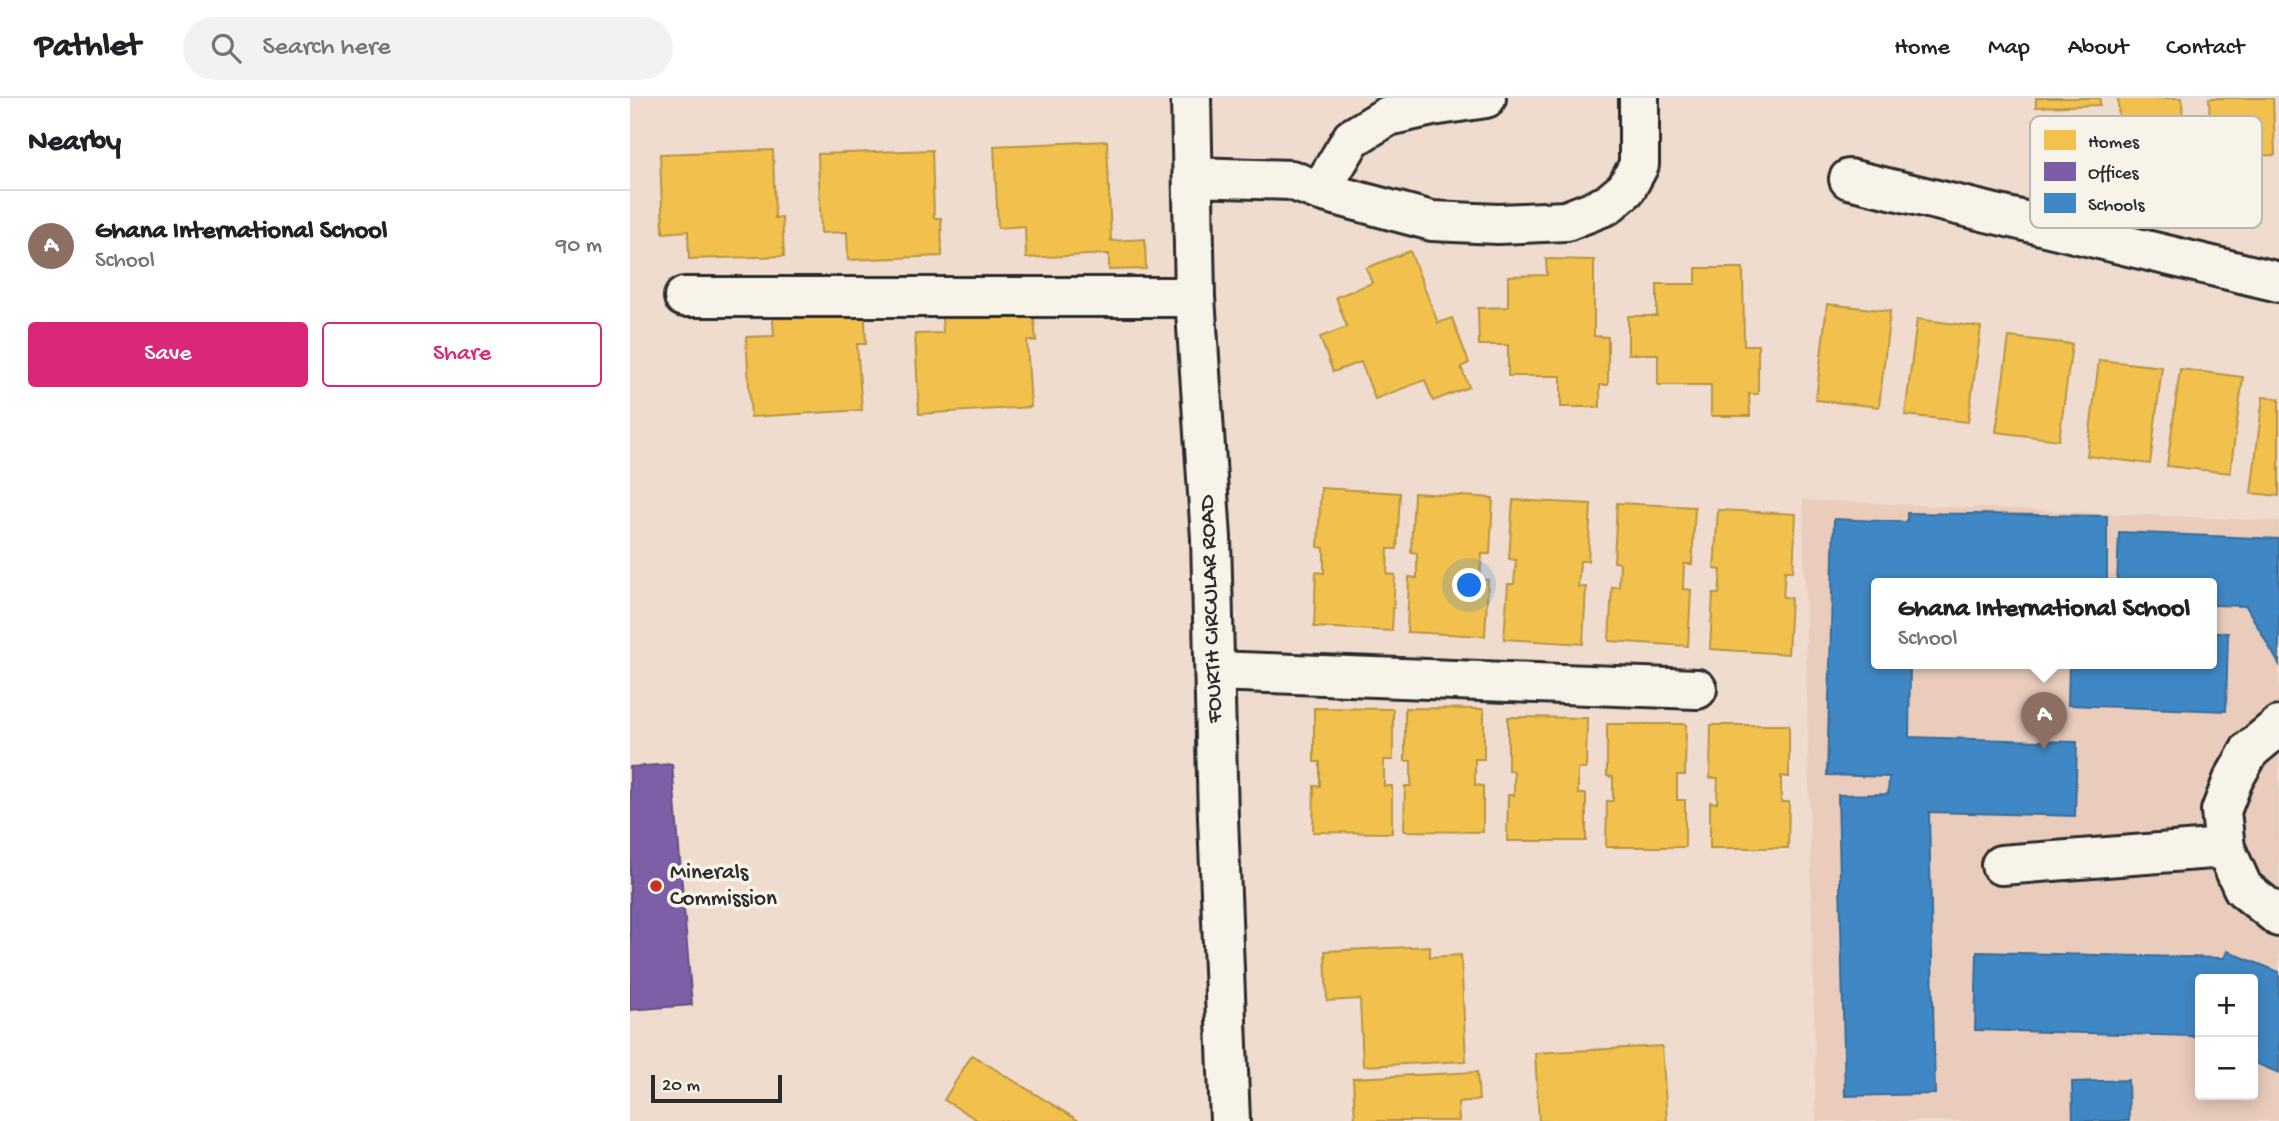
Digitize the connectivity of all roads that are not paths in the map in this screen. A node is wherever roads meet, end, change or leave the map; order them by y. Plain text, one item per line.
1 (1191, 98) edge
2 (1486, 98) edge
3 (1639, 98) edge
4 (1193, 177) junction
5 (1849, 179) dead end
6 (1320, 191) junction
7 (2030, 222) edge
8 (2054, 228) edge
9 (2279, 282) edge
10 (684, 297) dead end
11 (1195, 297) junction
12 (1215, 671) junction
13 (1697, 689) dead end
14 (2279, 726) edge
15 (2225, 848) junction
16 (2001, 865) dead end
17 (2279, 917) edge
18 (1230, 1121) edge

1 - 4 street, FOURTH CIRCULAR ROAD
2 - 6 street
3 - 6 street
4 - 6 street
4 - 11 street, FOURTH CIRCULAR ROAD
5 - 7 street
8 - 9 street
10 - 11 street
11 - 12 street, FOURTH CIRCULAR ROAD
12 - 13 street
12 - 18 street, FOURTH CIRCULAR ROAD
14 - 15 street
15 - 16 street
15 - 17 street

